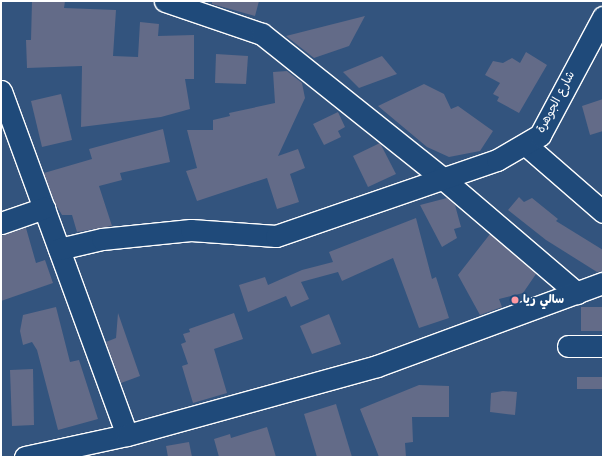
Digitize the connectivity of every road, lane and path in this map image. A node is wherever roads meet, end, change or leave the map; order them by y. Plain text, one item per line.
1 (165, 1) edge
2 (603, 17) edge
3 (597, 40) edge
4 (1, 91) edge
5 (526, 145) junction
6 (441, 177) junction
7 (44, 208) junction
8 (603, 212) edge
9 (1, 223) edge
10 (59, 249) junction
11 (603, 283) edge
12 (577, 293) junction
13 (568, 346) dead end
14 (603, 346) edge
15 (127, 435) junction
16 (25, 457) edge

1 - 6 street
2 - 3 street, شارع الجوهرة
3 - 5 street, شارع الجوهرة
4 - 7 street
5 - 6 street, شارع الجوهرة
5 - 8 street
6 - 10 street, شارع الجوهرة
6 - 12 street
7 - 9 street
7 - 10 street
10 - 15 street
11 - 12 street
12 - 15 street
13 - 14 street
15 - 16 street

